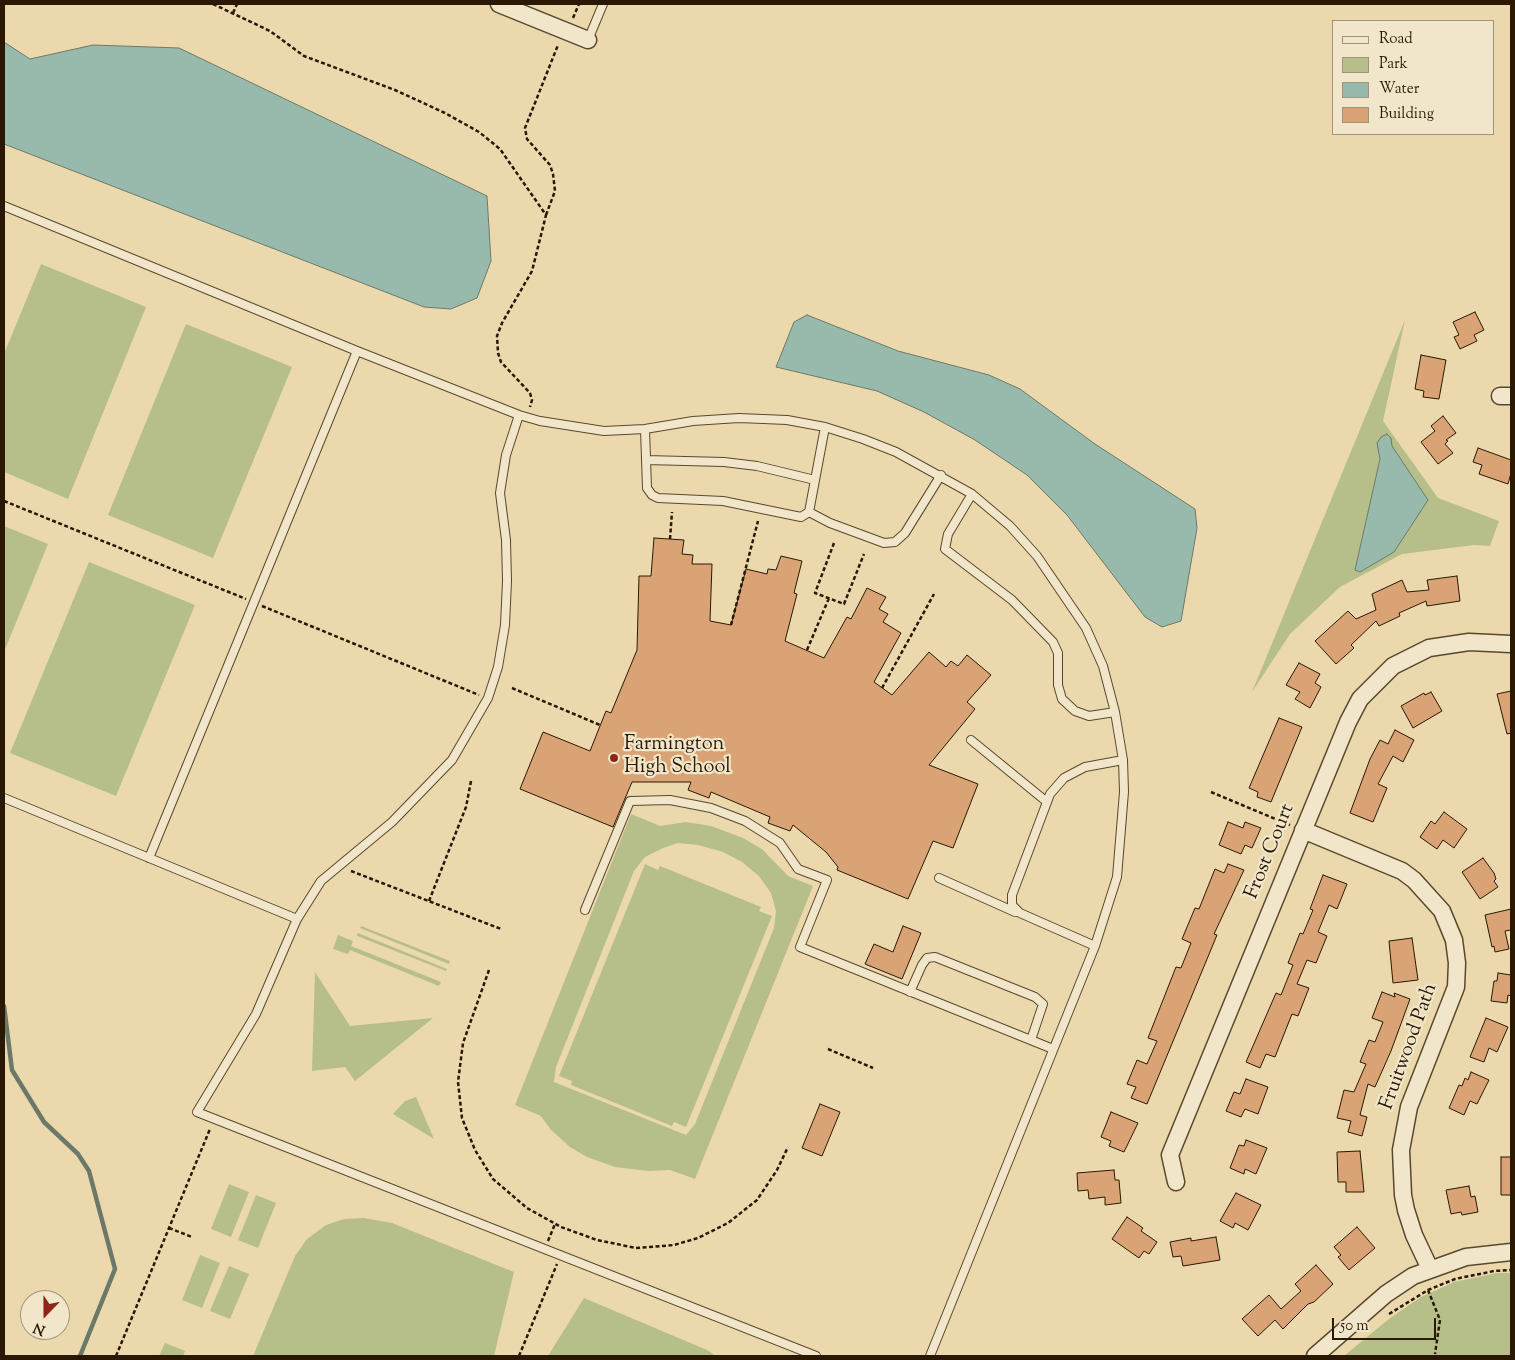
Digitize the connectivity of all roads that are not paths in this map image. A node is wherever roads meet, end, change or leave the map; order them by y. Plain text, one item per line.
1 (499, 4) edge
2 (603, 4) edge
3 (588, 40) joint
4 (4, 206) edge
5 (357, 351) junction
6 (519, 415) junction
7 (825, 427) junction
8 (644, 429) junction
9 (646, 460) junction
10 (941, 475) junction
11 (815, 480) junction
12 (972, 494) junction
13 (809, 512) junction
14 (1511, 644) edge
15 (1115, 712) junction
16 (971, 740) dead end
17 (1123, 760) junction
18 (4, 798) edge
19 (1047, 802) junction
20 (1303, 830) junction
21 (149, 858) junction
22 (939, 878) dead end
23 (585, 910) dead end
24 (1020, 913) junction
25 (297, 919) junction
26 (1095, 946) junction
27 (910, 992) junction
28 (1031, 1040) junction
29 (1053, 1049) junction
30 (1176, 1182) dead end
31 (1511, 1252) edge
32 (1430, 1269) junction
33 (816, 1356) edge
34 (930, 1356) edge
35 (1316, 1356) edge

1 - 3 street
2 - 3 lane
4 - 5 lane
5 - 6 lane
5 - 21 lane
6 - 8 lane
6 - 25 lane
7 - 8 lane
7 - 10 lane
7 - 11 lane
8 - 9 lane
9 - 11 lane
9 - 13 lane
10 - 12 lane
10 - 13 lane
11 - 13 lane
12 - 15 lane
12 - 15 lane
14 - 20 street, Frost Court
15 - 17 lane
16 - 19 lane
17 - 19 lane
17 - 26 lane
18 - 21 lane
19 - 24 lane
20 - 30 street, Frost Court
20 - 32 street, Fruitwood Path
21 - 25 lane
22 - 24 lane
23 - 27 lane
24 - 26 lane
25 - 33 lane
26 - 29 lane
27 - 28 lane
27 - 28 lane
28 - 29 lane
29 - 34 lane
31 - 32 street
32 - 35 street

